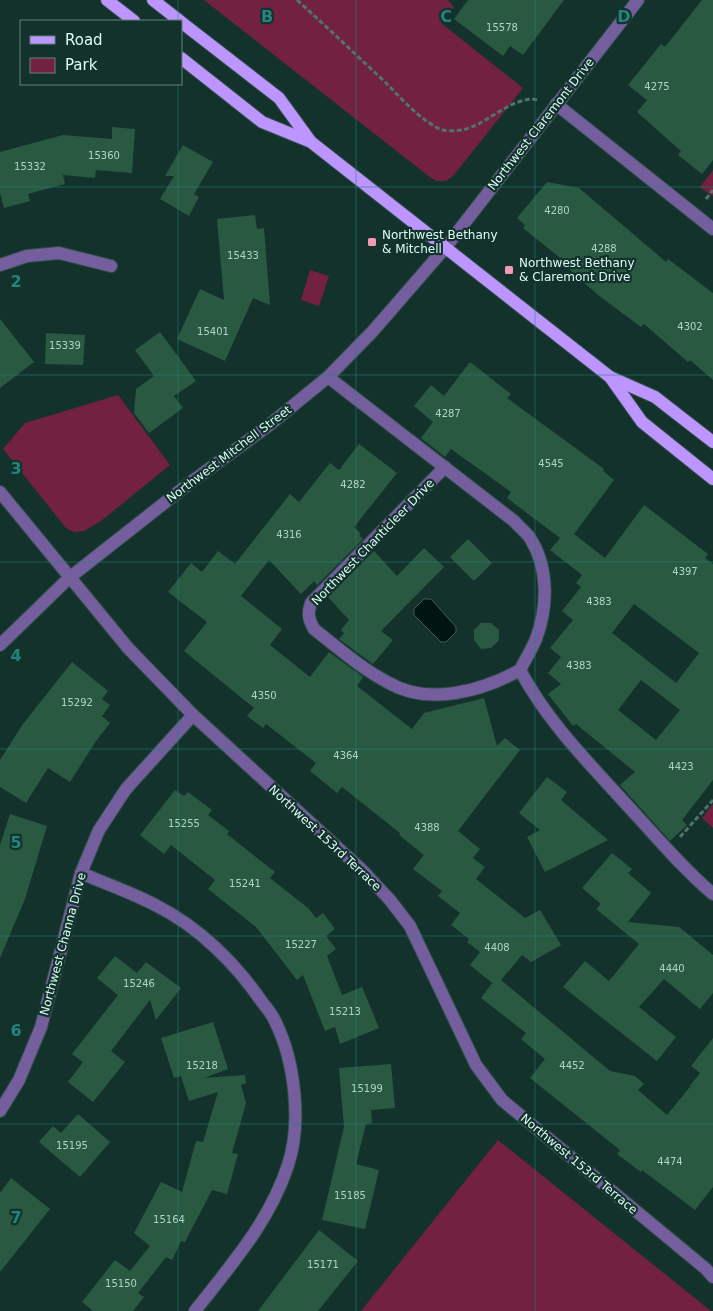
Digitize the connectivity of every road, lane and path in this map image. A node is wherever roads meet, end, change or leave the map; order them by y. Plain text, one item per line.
1 (107, 0) edge
2 (153, 0) edge
3 (298, 0) edge
4 (638, 0) edge
5 (133, 20) edge
6 (178, 20) edge
7 (182, 23) edge
8 (182, 59) edge
9 (556, 104) junction
10 (311, 142) junction
11 (713, 229) edge
12 (445, 248) junction
13 (0, 265) edge
14 (112, 266) dead end
15 (328, 377) junction
16 (610, 377) junction
17 (713, 442) edge
18 (445, 467) junction
19 (713, 479) edge
20 (0, 492) edge
21 (69, 578) junction
22 (0, 646) edge
23 (520, 670) junction
24 (193, 715) junction
25 (713, 800) edge
26 (668, 850) junction
27 (81, 873) junction
28 (713, 894) edge
29 (0, 1111) edge
30 (711, 1269) edge
31 (195, 1311) edge

1 - 5 main road
2 - 6 main road
3 - 9 path
4 - 9 street, Northwest Claremont Drive
7 - 10 main road
8 - 10 main road
9 - 11 street
9 - 12 street, Northwest Claremont Drive
10 - 12 main road
12 - 15 street, Northwest Mitchell Street
12 - 16 main road
13 - 14 street
15 - 18 street, Northwest Chanticleer Drive
15 - 21 street, Northwest Mitchell Street
16 - 17 main road
16 - 19 main road
18 - 23 street, Northwest Chanticleer Drive
18 - 23 street, Northwest Chanticleer Drive
20 - 21 street, Northwest 153rd Terrace
21 - 22 street, Northwest Mitchell Street
21 - 24 street, Northwest 153rd Terrace
23 - 26 street
24 - 27 street, Northwest Channa Drive
24 - 30 street, Northwest 153rd Terrace
25 - 26 path
26 - 28 street
27 - 29 street, Northwest Channa Drive
27 - 31 street

